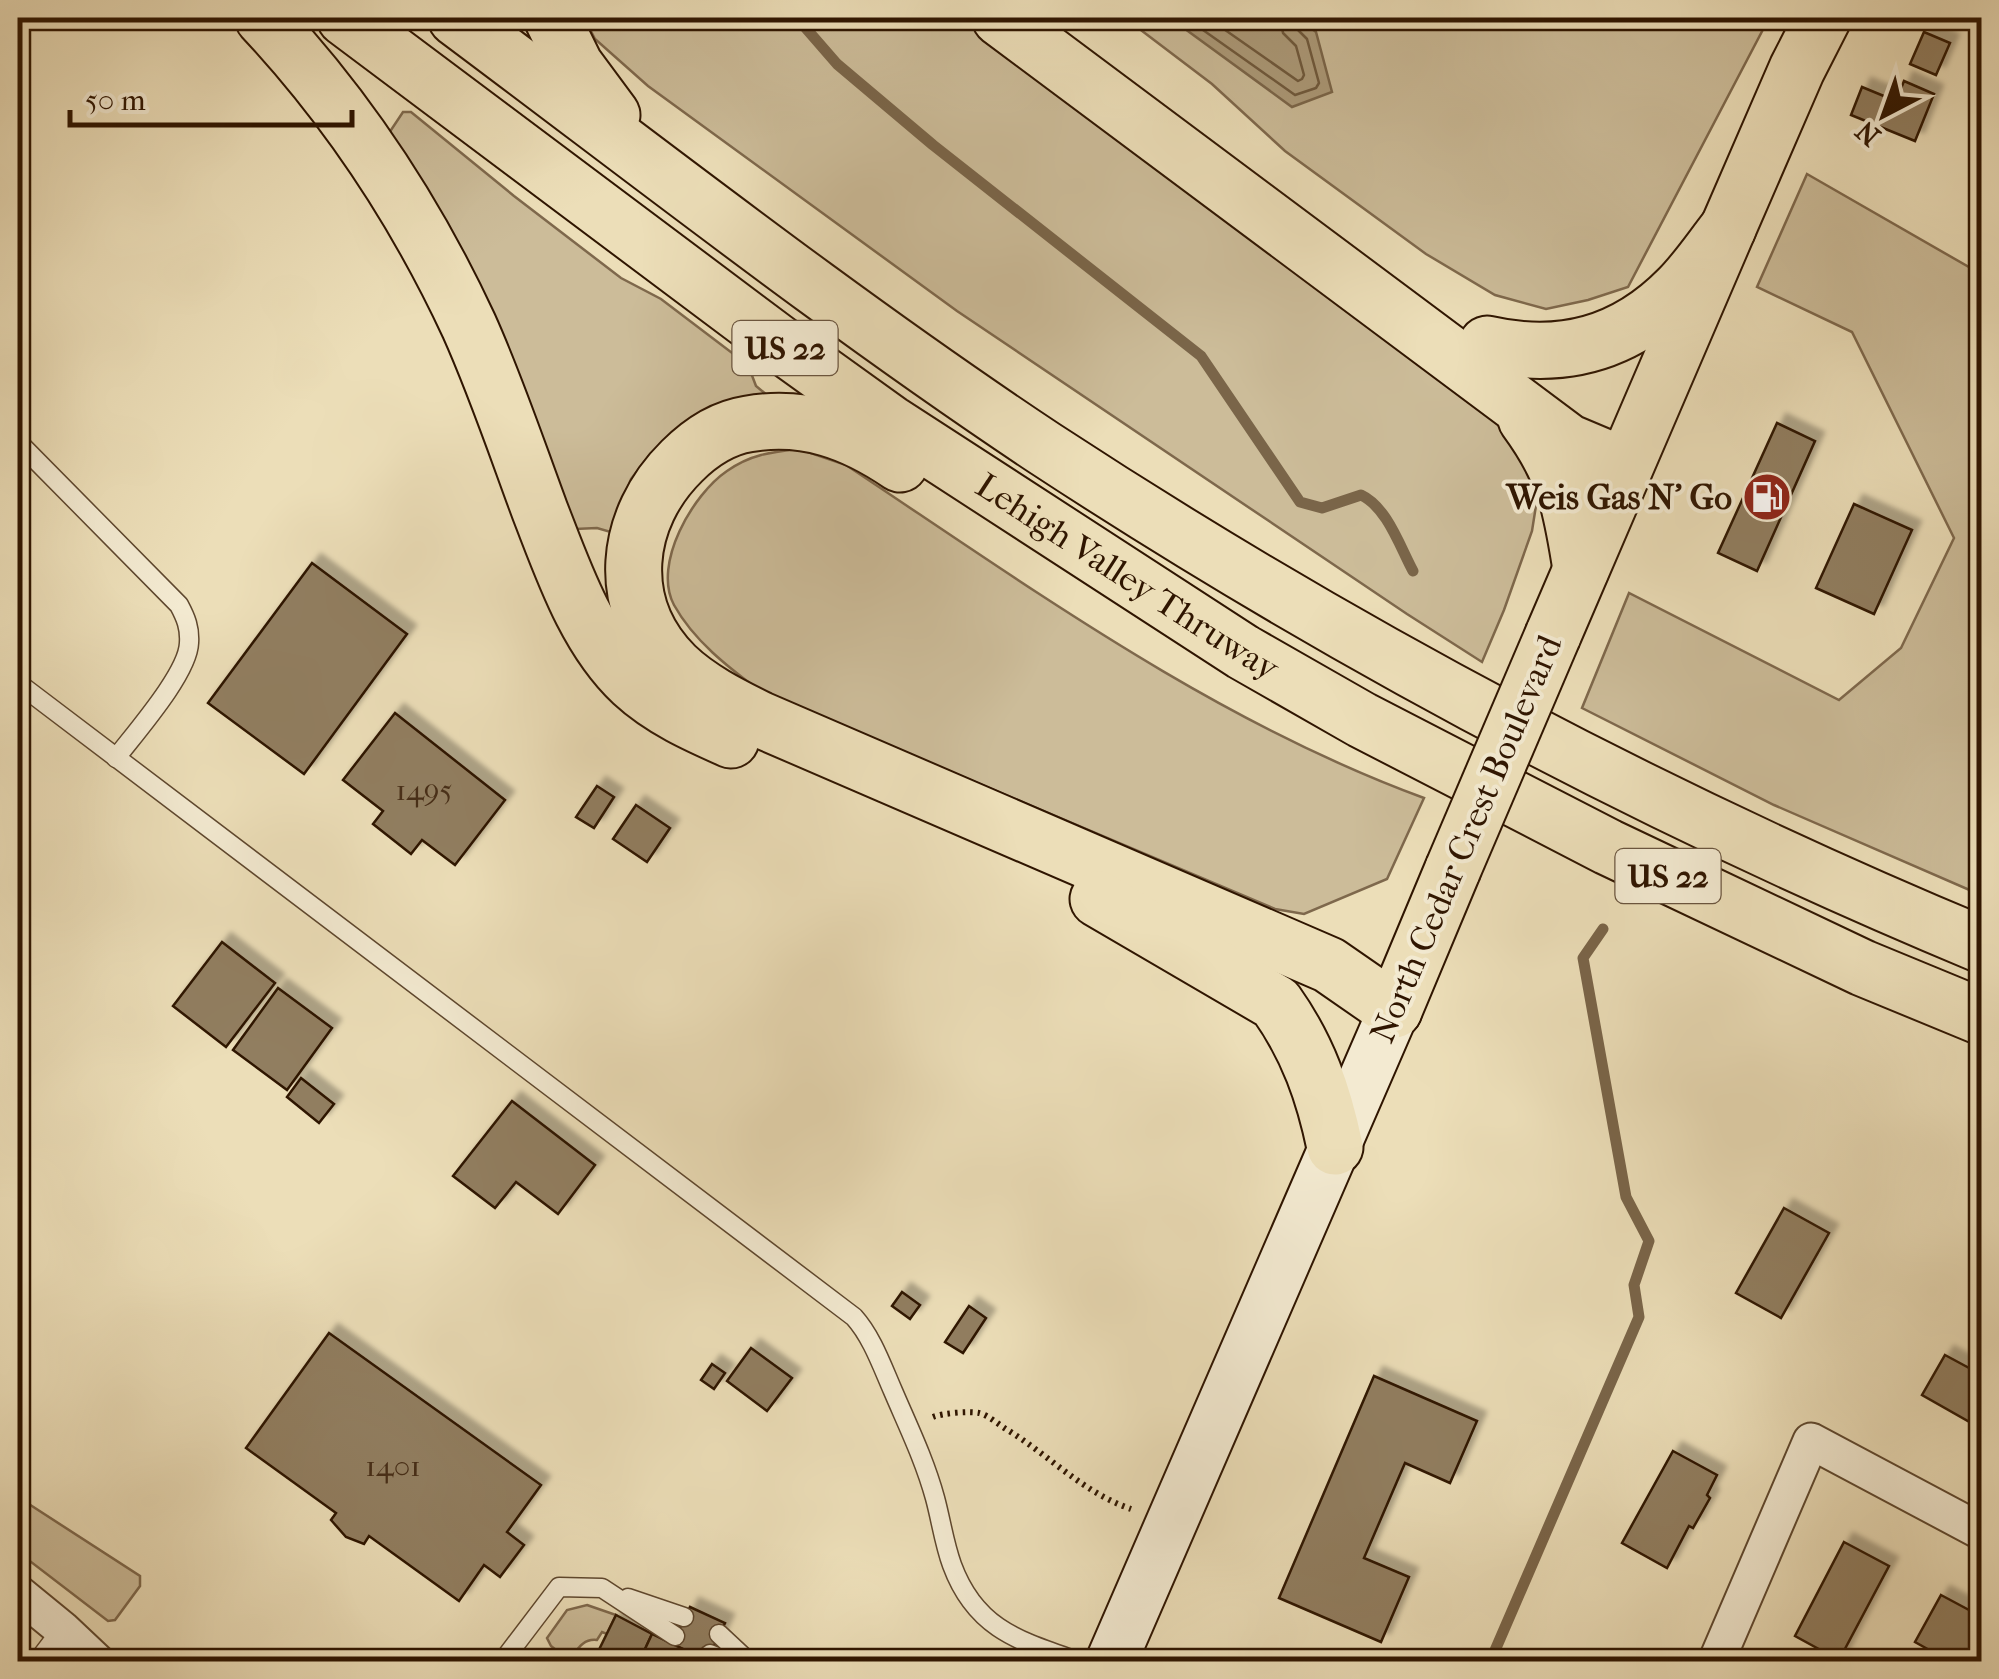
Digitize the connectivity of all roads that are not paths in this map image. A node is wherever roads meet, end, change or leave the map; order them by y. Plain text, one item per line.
1 (263, 18) edge
2 (345, 18) edge
3 (456, 18) edge
4 (552, 18) edge
5 (1000, 18) edge
6 (1050, 18) edge
7 (1823, 18) edge
8 (647, 161) junction
9 (1728, 228) junction
10 (1487, 344) junction
11 (1512, 400) junction
12 (18, 442) edge
13 (1624, 466) junction
14 (1581, 569) junction
15 (1244, 652) junction
16 (18, 683) edge
17 (116, 758) junction
18 (1098, 899) junction
19 (1982, 945) edge
20 (1394, 1010) junction
21 (1982, 1017) edge
22 (1335, 1148) junction
23 (1982, 1532) edge
24 (602, 1588) junction
25 (18, 1593) edge
26 (684, 1617) dead end
27 (62, 1628) junction
28 (719, 1634) dead end
29 (676, 1636) dead end
30 (710, 1654) dead end
31 (37, 1662) edge
32 (97, 1662) edge
33 (502, 1662) edge
34 (730, 1662) edge
35 (749, 1662) edge
36 (1080, 1662) edge
37 (1111, 1662) edge
38 (1716, 1662) edge

1 - 18 main road
2 - 15 main road, Lehigh Valley Thruway / US 22
3 - 8 main road, Lehigh Valley Thruway / US 22
4 - 8 main road
5 - 11 main road
6 - 10 main road
7 - 9 main road, North Cedar Crest Boulevard
8 - 19 main road, Lehigh Valley Thruway / US 22
9 - 10 main road
9 - 13 main road, North Cedar Crest Boulevard
10 - 13 main road
11 - 13 main road
11 - 14 main road
12 - 17 lane
13 - 14 main road, North Cedar Crest Boulevard
14 - 20 main road, North Cedar Crest Boulevard, bridge
15 - 20 main road
15 - 21 main road, Lehigh Valley Thruway / US 22
16 - 17 lane
17 - 36 lane
18 - 20 main road
18 - 22 main road
20 - 22 main road, North Cedar Crest Boulevard
22 - 37 main road, North Cedar Crest Boulevard
23 - 38 street
24 - 26 lane
24 - 29 lane
24 - 33 lane
25 - 27 street
27 - 31 lane
27 - 32 street
28 - 35 lane
30 - 34 lane

